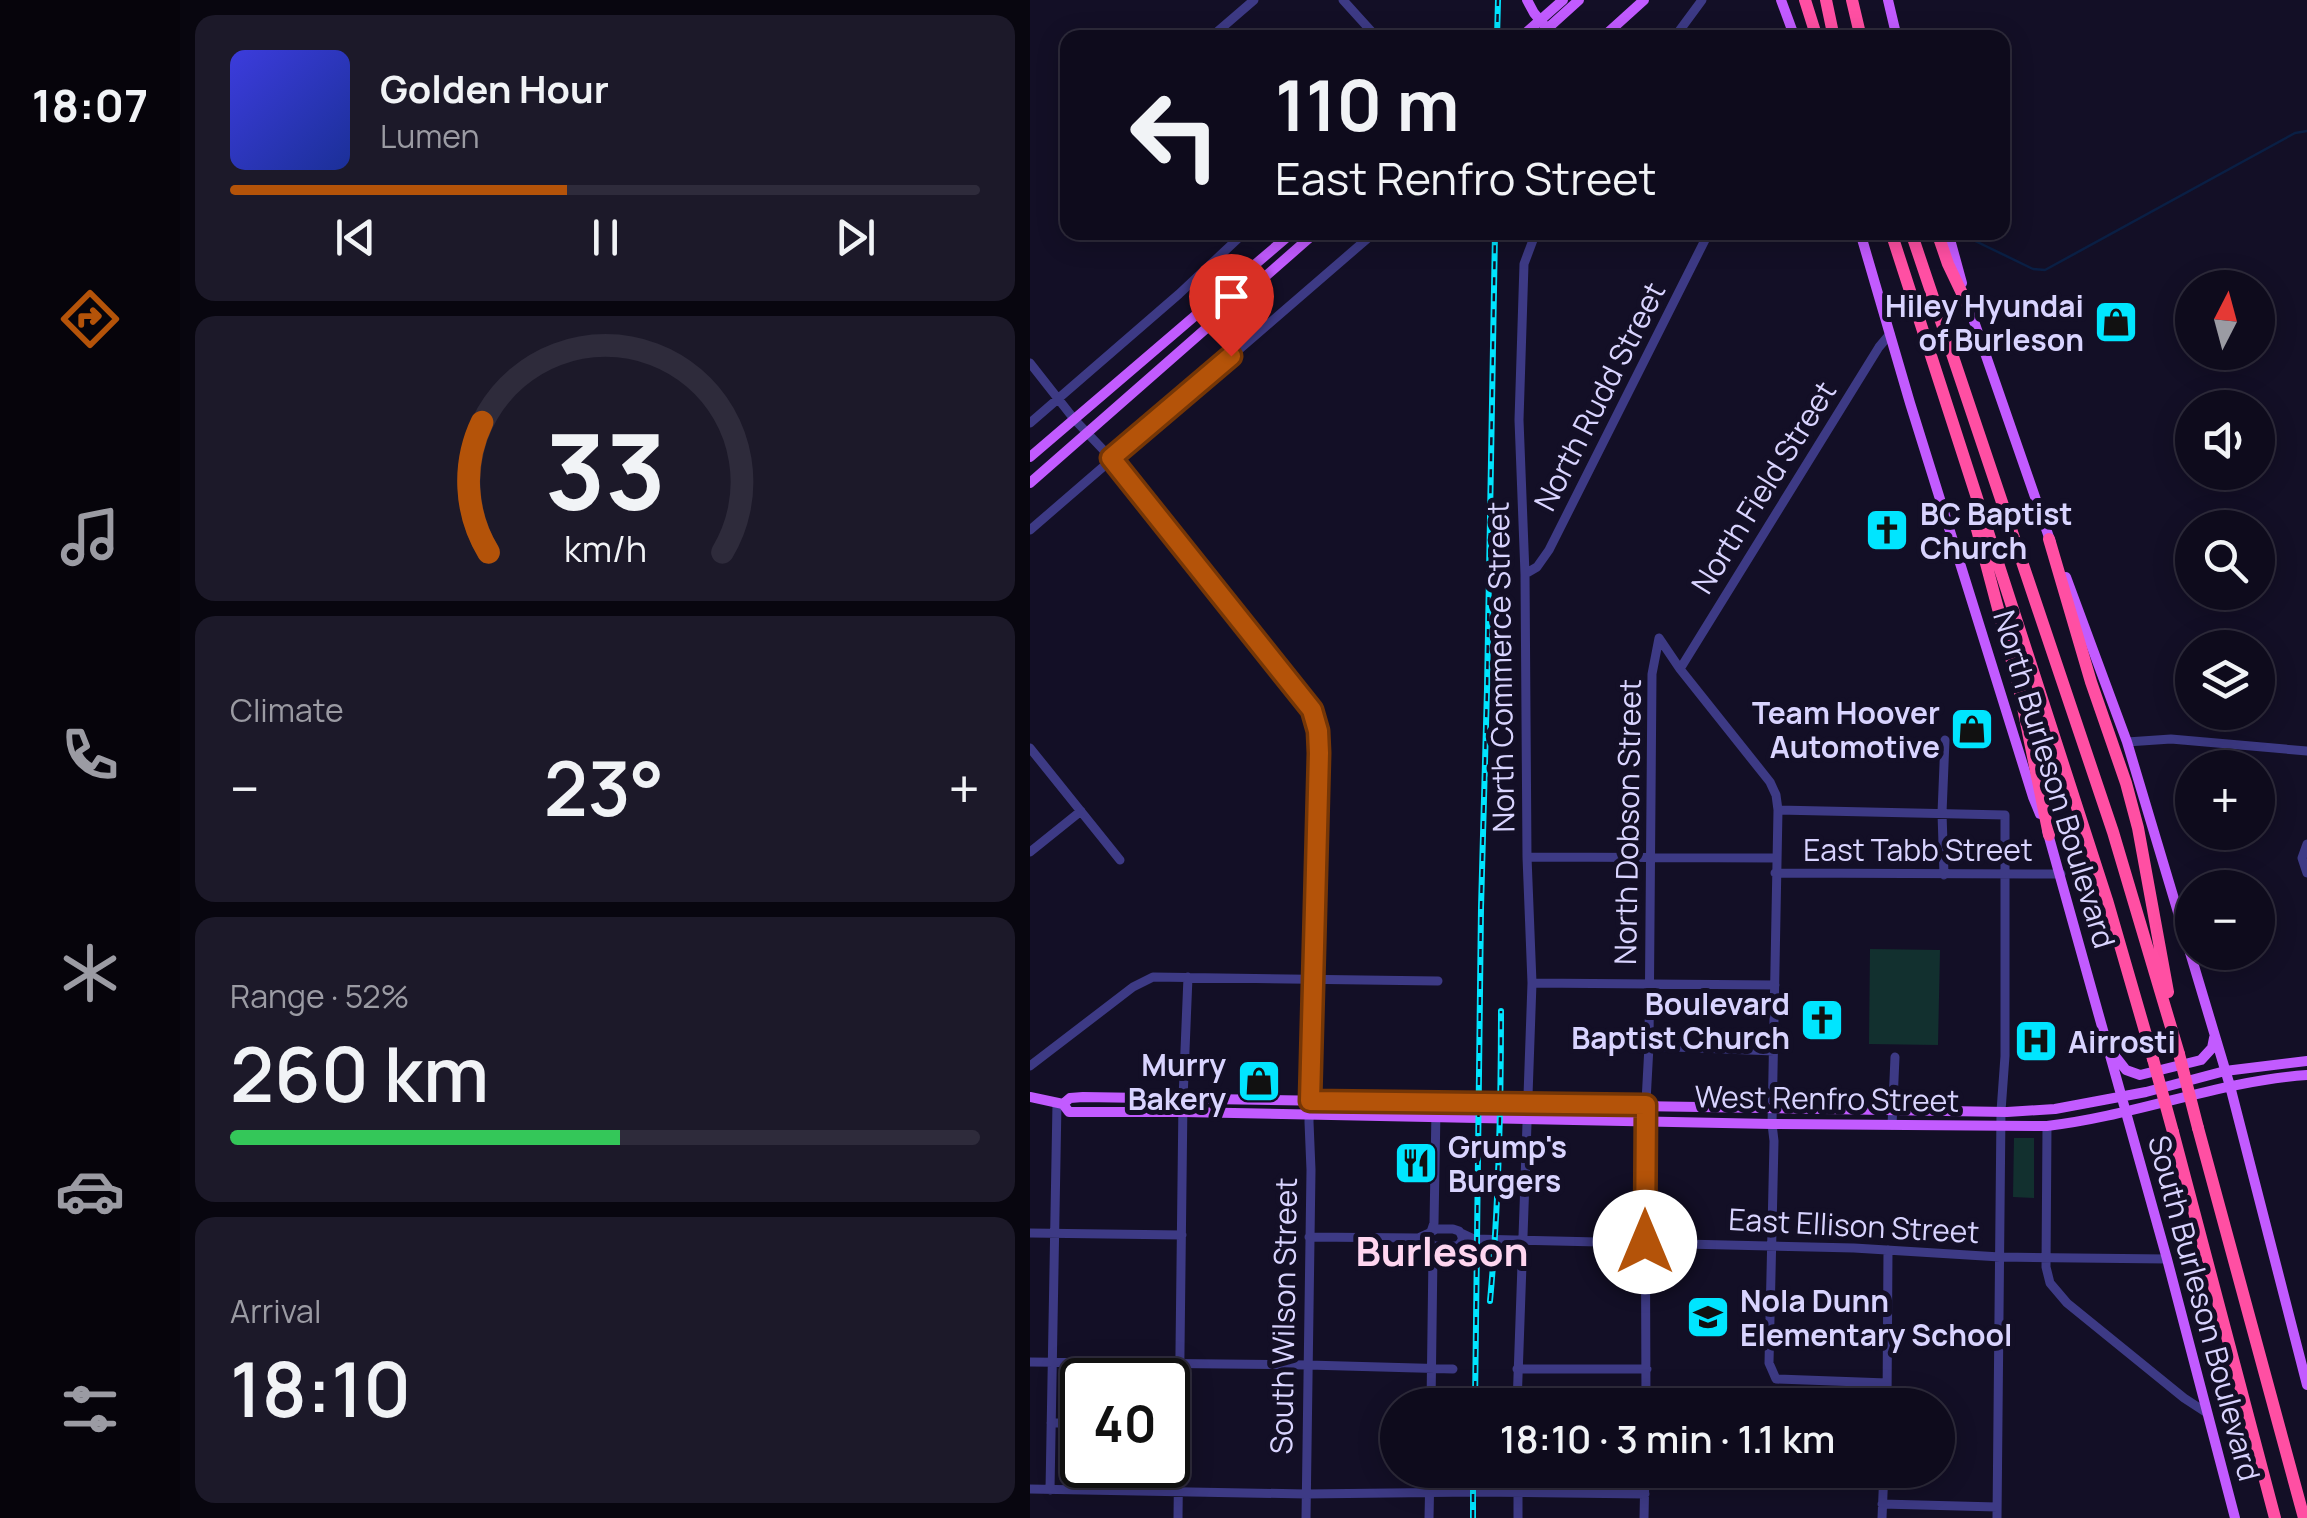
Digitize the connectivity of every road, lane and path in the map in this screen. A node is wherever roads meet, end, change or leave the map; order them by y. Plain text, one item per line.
1 (1254, 0) edge
2 (1342, 0) edge
3 (1527, 0) edge
4 (1562, 0) edge
5 (1579, 0) edge
6 (1644, 0) edge
7 (1702, 0) edge
8 (1781, 0) edge
9 (1805, 0) edge
10 (1826, 0) edge
11 (1849, 0) edge
12 (1888, 0) edge
13 (1219, 30) edge
14 (1364, 30) edge
15 (1529, 30) edge
16 (1546, 30) edge
17 (1548, 30) edge
18 (1611, 30) edge
19 (1680, 30) edge
20 (1791, 30) edge
21 (1814, 30) edge
22 (1832, 30) edge
23 (1851, 30) edge
24 (1858, 30) edge
25 (1895, 30) edge
26 (1237, 240) edge
27 (1284, 240) edge
28 (1307, 240) edge
29 (1366, 240) edge
30 (1533, 240) edge
31 (1705, 240) edge
32 (1862, 240) edge
33 (1891, 240) edge
34 (1914, 240) edge
35 (1940, 240) edge
36 (1950, 240) edge
37 (1968, 308) junction
38 (1890, 334) junction
39 (1030, 362) edge
40 (1058, 399) junction
41 (1944, 400) junction
42 (1074, 419) junction
43 (1030, 424) edge
44 (1086, 432) junction
45 (1030, 457) edge
46 (1111, 458) junction
47 (1030, 483) edge
48 (1030, 530) edge
49 (2049, 539) junction
50 (1525, 574) junction
51 (1680, 668) junction
52 (1945, 740) dead end
53 (2127, 742) junction
54 (1030, 748) edge
55 (2307, 752) edge
56 (1778, 810) junction
57 (1081, 811) junction
58 (1942, 813) junction
59 (2050, 836) junction
60 (2307, 844) edge
61 (1030, 852) edge
62 (1527, 856) junction
63 (1650, 857) junction
64 (1776, 858) junction
65 (1120, 860) dead end
66 (1776, 873) junction
67 (2307, 873) edge
68 (2061, 874) junction
69 (1944, 875) junction
70 (2005, 876) junction
71 (1188, 977) junction
72 (1312, 979) junction
73 (1438, 981) dead end
74 (1532, 983) junction
75 (1650, 984) junction
76 (1775, 986) junction
77 (2214, 1036) junction
78 (1649, 1046) junction
79 (2108, 1047) junction
80 (1774, 1051) junction
81 (2179, 1054) junction
82 (1894, 1057) dead end
83 (2307, 1061) edge
84 (1030, 1066) edge
85 (2225, 1071) junction
86 (2307, 1076) edge
87 (2230, 1086) junction
88 (2122, 1096) junction
89 (1030, 1098) edge
90 (1183, 1099) junction
91 (1310, 1101) junction
92 (1436, 1102) junction
93 (1528, 1103) junction
94 (1060, 1104) junction
95 (1646, 1105) junction
96 (1773, 1108) junction
97 (1892, 1110) junction
98 (1183, 1112) junction
99 (2001, 1112) junction
100 (2126, 1112) junction
101 (1310, 1115) junction
102 (1436, 1118) junction
103 (1526, 1119) junction
104 (1645, 1120) junction
105 (1772, 1124) junction
106 (1892, 1125) junction
107 (2001, 1125) junction
108 (2047, 1126) junction
109 (1030, 1233) edge
110 (1053, 1234) junction
111 (1182, 1236) junction
112 (1310, 1237) junction
113 (1430, 1238) junction
114 (1460, 1239) junction
115 (1525, 1240) junction
116 (1645, 1242) junction
117 (1772, 1245) junction
118 (1888, 1250) junction
119 (2000, 1258) junction
120 (2046, 1258) junction
121 (2167, 1260) junction
122 (1180, 1358) edge
123 (1030, 1362) edge
124 (1052, 1363) junction
125 (1060, 1363) edge
126 (1190, 1365) edge
127 (1308, 1365) junction
128 (1431, 1368) junction
129 (1453, 1369) dead end
130 (1517, 1369) junction
131 (1647, 1369) junction
132 (1888, 1383) junction
133 (2307, 1386) edge
134 (1431, 1388) edge
135 (1518, 1388) edge
136 (1646, 1388) edge
137 (1888, 1388) edge
138 (2208, 1413) junction
139 (1051, 1423) junction
140 (1060, 1423) edge
141 (1178, 1488) edge
142 (1430, 1488) edge
143 (1518, 1488) edge
144 (1645, 1488) edge
145 (1883, 1488) edge
146 (1030, 1490) edge
147 (1050, 1490) junction
148 (1178, 1491) junction
149 (1430, 1492) junction
150 (1518, 1492) junction
151 (1306, 1494) junction
152 (1645, 1494) junction
153 (1882, 1504) junction
154 (1997, 1513) edge
155 (1178, 1518) edge
156 (1306, 1518) edge
157 (1429, 1518) edge
158 (1518, 1518) edge
159 (1644, 1518) edge
160 (1882, 1518) edge
161 (2235, 1518) edge
162 (2275, 1518) edge
163 (2304, 1518) edge

1 - 13 street
2 - 14 street
3 - 17 main road
4 - 15 main road, bridge
5 - 16 main road, bridge
6 - 18 main road
7 - 19 street
8 - 20 main road
9 - 21 highway
10 - 22 highway
11 - 23 highway
11 - 24 highway
12 - 25 main road
26 - 40 street
27 - 42 main road
28 - 44 main road
29 - 46 street
30 - 50 street, North Commerce Street
31 - 50 street, North Rudd Street
32 - 38 main road, North Burleson Boulevard
33 - 41 highway
34 - 81 highway
35 - 37 highway
36 - 37 main road
37 - 49 main road
38 - 51 street, North Field Street
38 - 59 main road, North Burleson Boulevard
39 - 40 street, South Wilson Street
40 - 42 street, South Wilson Street
40 - 43 street
41 - 59 highway
41 - 162 highway, bridge
42 - 44 street, South Wilson Street
42 - 45 main road
44 - 46 street, South Wilson Street
44 - 47 main road
46 - 48 street
46 - 72 street, South Wilson Street
49 - 53 main road
49 - 81 highway
50 - 62 street, North Commerce Street
51 - 56 street
51 - 63 street, North Dobson Street
52 - 58 street
53 - 55 street
53 - 77 main road
54 - 57 street
56 - 58 street
56 - 64 street
57 - 61 street
57 - 65 street
58 - 69 street
58 - 70 street
59 - 68 main road, North Burleson Boulevard
60 - 67 street
62 - 63 street, East Tabb Street
62 - 74 street, North Commerce Street
63 - 64 street, East Tabb Street
63 - 75 street, North Dobson Street
64 - 66 street
66 - 69 street, East Tabb Street
66 - 76 street
68 - 70 street, East Tabb Street
68 - 79 main road, North Burleson Boulevard
69 - 70 street, East Tabb Street
70 - 99 street
71 - 72 street
71 - 84 street
71 - 90 street
72 - 73 street
72 - 91 street, South Wilson Street
74 - 75 street
74 - 93 street, North Commerce Street
75 - 76 street
75 - 78 street, North Dobson Street
76 - 80 street
77 - 79 main road
77 - 85 main road
78 - 80 street
78 - 95 street, North Dobson Street
79 - 88 main road, North Burleson Boulevard
80 - 96 street
81 - 163 highway, bridge
82 - 97 street
83 - 85 main road
85 - 87 main road
85 - 88 main road
86 - 87 main road, West Renfro Street
87 - 100 main road, West Renfro Street
87 - 133 main road
88 - 99 main road, West Renfro Street
88 - 100 main road, North Burleson Boulevard
89 - 94 main road, West Renfro Street
90 - 91 main road, West Renfro Street
90 - 94 main road, West Renfro Street
90 - 98 street
91 - 92 main road, West Renfro Street
91 - 101 street, South Wilson Street
92 - 93 main road, West Renfro Street
92 - 102 street
93 - 95 main road, West Renfro Street
93 - 103 street, North Commerce Street
94 - 98 main road, West Renfro Street
94 - 110 street
95 - 96 main road, West Renfro Street
95 - 104 street, North Dobson Street
96 - 97 main road, West Renfro Street
96 - 105 street
97 - 99 main road, West Renfro Street
97 - 106 street
98 - 101 main road, West Renfro Street
98 - 111 street
99 - 107 street
100 - 108 main road, West Renfro Street
100 - 121 main road, South Burleson Boulevard
101 - 102 main road, West Renfro Street
101 - 112 street, South Wilson Street
102 - 103 main road, West Renfro Street
102 - 113 street
103 - 104 main road, West Renfro Street
103 - 115 street, North Commerce Street
104 - 105 main road, West Renfro Street
104 - 116 street, North Dobson Street
105 - 106 main road, West Renfro Street
105 - 117 street
106 - 107 main road, West Renfro Street
107 - 108 main road, West Renfro Street
107 - 119 street
108 - 120 street
109 - 110 street
110 - 111 street
110 - 124 street
111 - 122 street
112 - 113 street, East Ellison Street
112 - 127 street, South Wilson Street
113 - 114 street, East Ellison Street
113 - 114 street, East Ellison Street
113 - 128 street
114 - 115 street, East Ellison Street
115 - 116 street, East Ellison Street
115 - 130 street, North Commerce Street
116 - 117 street, East Ellison Street
116 - 131 street, North Dobson Street
117 - 118 street, East Ellison Street
117 - 132 street
118 - 119 street, East Ellison Street
118 - 132 street
119 - 120 street, East Ellison Street
119 - 154 street
120 - 121 street, East Ellison Street
120 - 138 street
121 - 138 main road, South Burleson Boulevard
123 - 124 street
124 - 125 street
124 - 139 street
126 - 127 street
127 - 128 street
127 - 151 street, South Wilson Street
128 - 129 street
128 - 134 street
130 - 131 street
130 - 135 street, North Commerce Street
131 - 136 street, North Dobson Street
132 - 137 street
138 - 161 main road, South Burleson Boulevard
139 - 140 street
139 - 147 street
141 - 148 street
142 - 149 street
143 - 150 street
144 - 152 street
145 - 153 street
146 - 147 street
147 - 148 street
148 - 151 street
148 - 155 street
149 - 150 street
149 - 151 street
149 - 157 street
150 - 152 street
150 - 158 street
151 - 156 street, South Wilson Street
152 - 159 street
153 - 154 street
153 - 160 street

